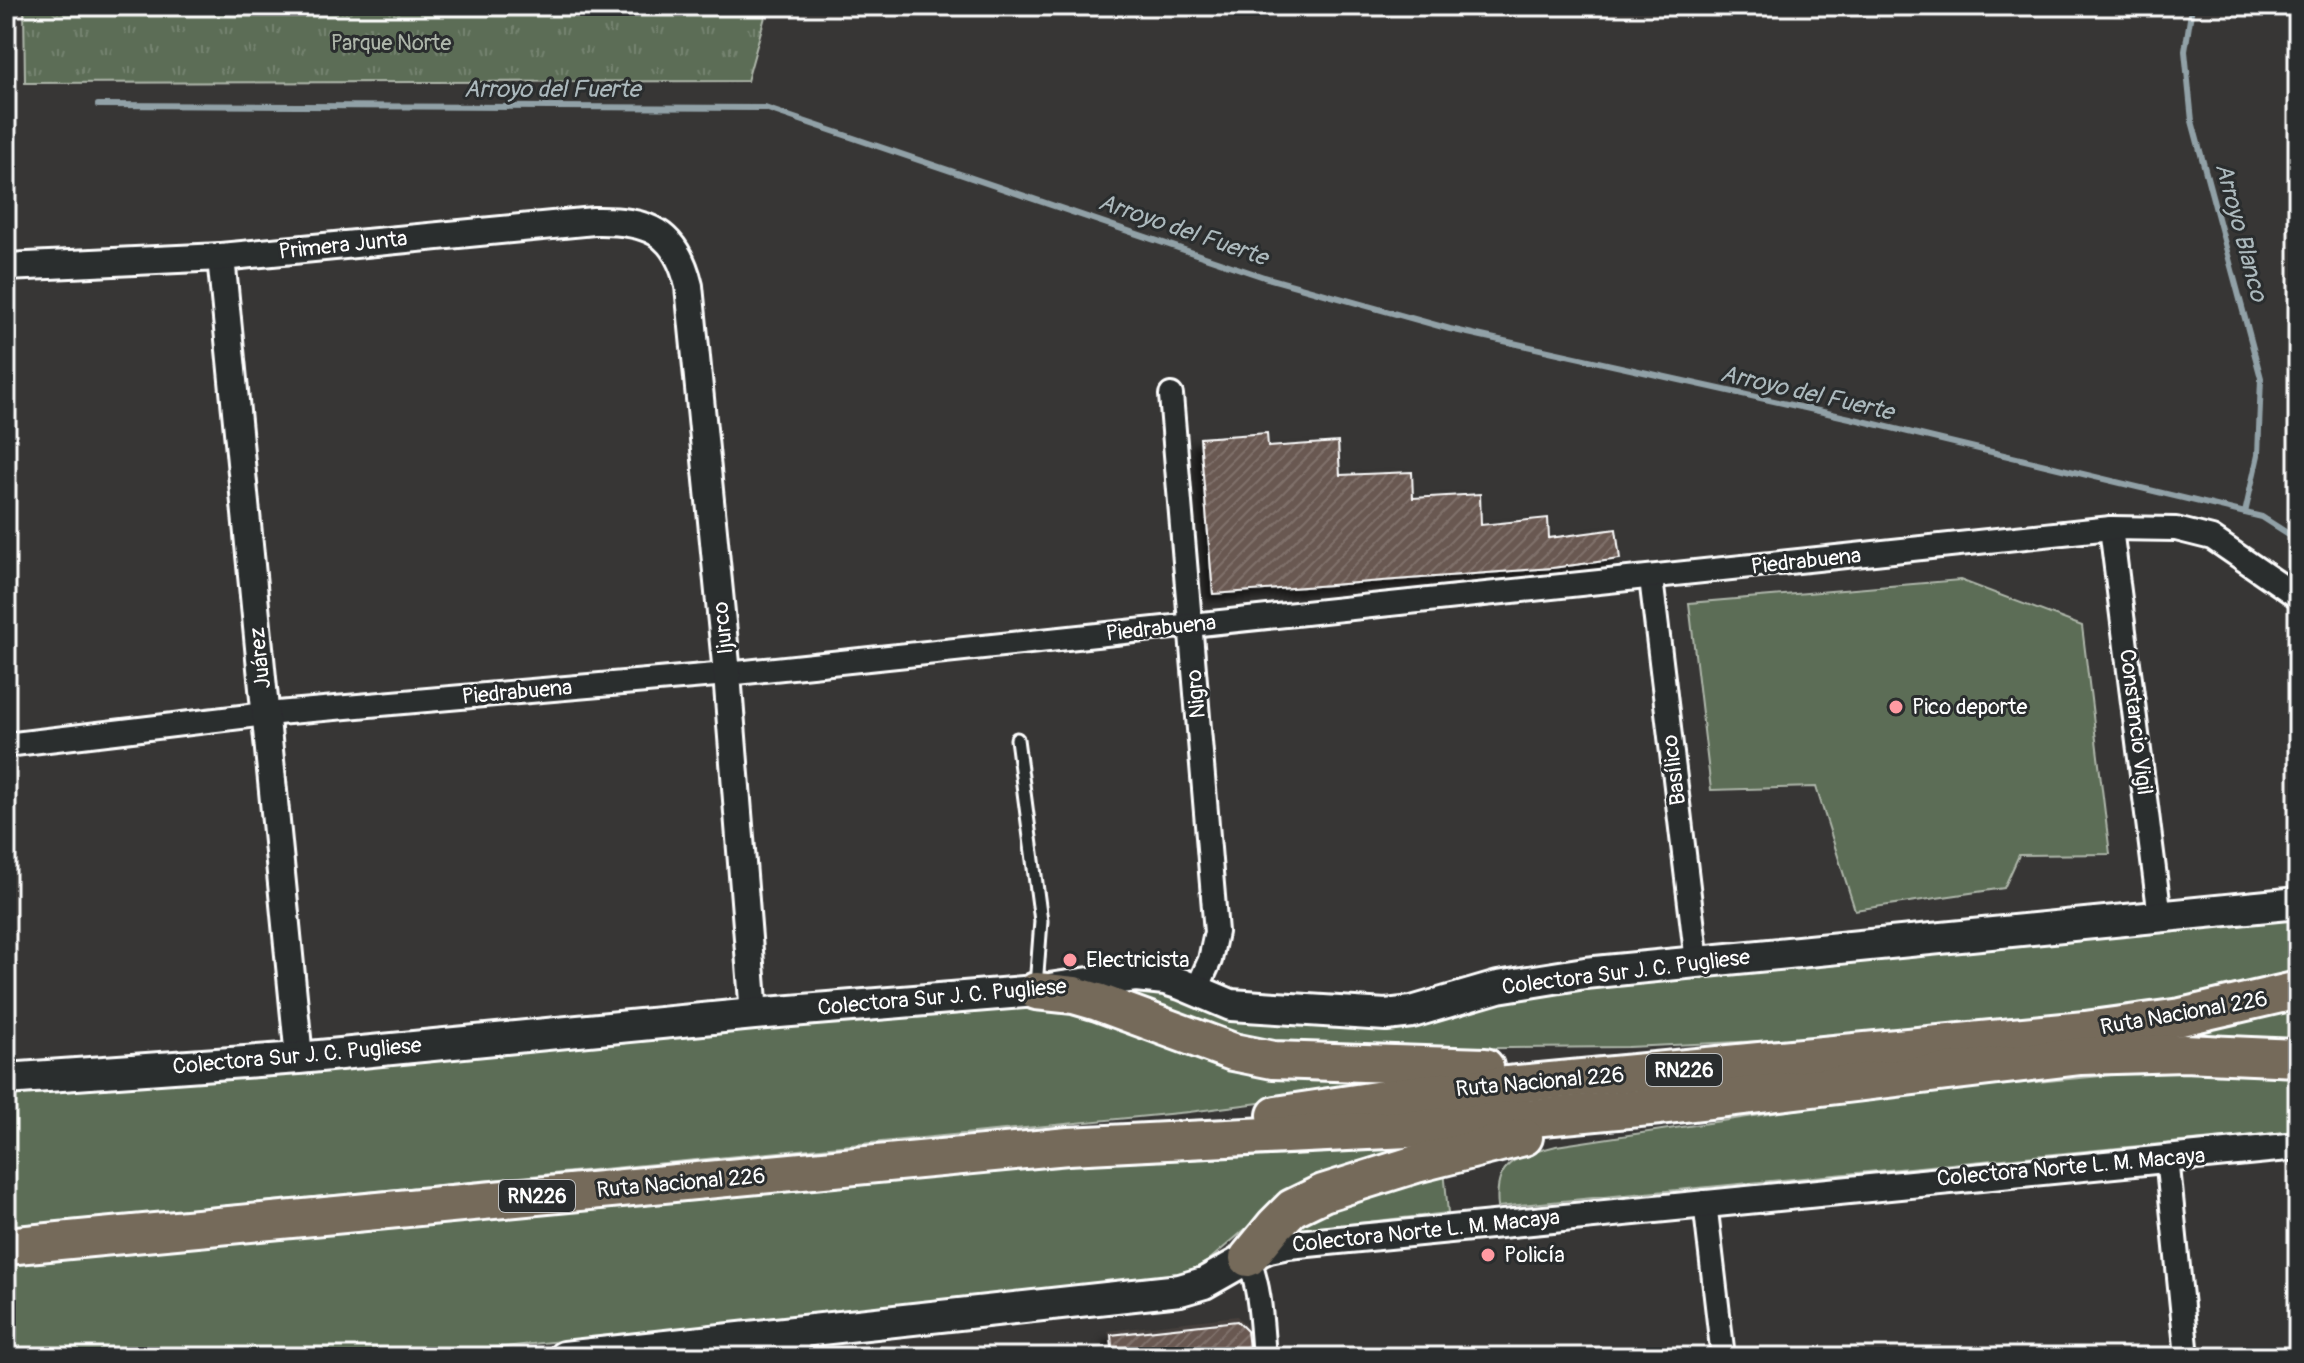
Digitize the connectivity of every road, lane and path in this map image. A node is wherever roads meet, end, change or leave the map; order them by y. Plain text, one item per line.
1 (674, 246) joint
2 (221, 257) junction
3 (6, 267) edge
4 (1171, 395) dead end
5 (2111, 528) junction
6 (1651, 578) junction
7 (2298, 597) edge
8 (1191, 625) junction
9 (727, 674) junction
10 (266, 714) junction
11 (1017, 739) dead end
12 (6, 745) edge
13 (2298, 903) edge
14 (2160, 917) junction
15 (1697, 962) junction
16 (1197, 989) junction
17 (2298, 990) edge
18 (1036, 991) junction
19 (754, 1014) junction
20 (299, 1058) junction
21 (2298, 1058) edge
22 (6, 1079) edge
23 (1658, 1089) junction
24 (2298, 1146) edge
25 (2167, 1157) junction
26 (1705, 1202) junction
27 (6, 1246) edge
28 (1248, 1258) junction
29 (795, 1344) edge
30 (564, 1357) edge
31 (1264, 1357) edge
32 (1723, 1357) edge
33 (2187, 1357) edge

1 - 2 street, Primera Junta
1 - 9 street, Ijurco
2 - 3 street, Primera Junta
2 - 10 street, Juárez
4 - 8 street, Nigro
5 - 6 street, Piedrabuena
5 - 7 street, Piedrabuena
5 - 14 street, Constancio Vigil
6 - 8 street, Piedrabuena
6 - 15 street, Basílico
8 - 9 street, Piedrabuena
8 - 16 street, Nigro
9 - 10 street, Piedrabuena
9 - 19 street, Ijurco
10 - 12 street, Piedrabuena
10 - 20 street, Juárez
11 - 18 lane
13 - 14 main road, Colectora Sur J. C. Pugliese
14 - 15 main road, Colectora Sur J. C. Pugliese
15 - 16 main road, Colectora Sur J. C. Pugliese
16 - 18 main road, Colectora Sur J. C. Pugliese
17 - 23 highway, Ruta Nacional 226 / RN226
18 - 19 main road, Colectora Sur J. C. Pugliese
18 - 23 highway
19 - 20 main road, Colectora Sur J. C. Pugliese
20 - 22 main road, Colectora Sur J. C. Pugliese
21 - 23 highway, Ruta Nacional 226 / RN226
23 - 27 highway, Ruta Nacional 226 / RN226
23 - 28 highway
24 - 25 street, Colectora Norte L. M. Macaya
25 - 26 street, Colectora Norte L. M. Macaya
25 - 33 street
26 - 28 street, Colectora Norte L. M. Macaya
26 - 32 street
28 - 29 main road, Colectora Norte L. M. Macaya
28 - 31 street
29 - 30 main road, Colectora Norte L. M. Macaya

